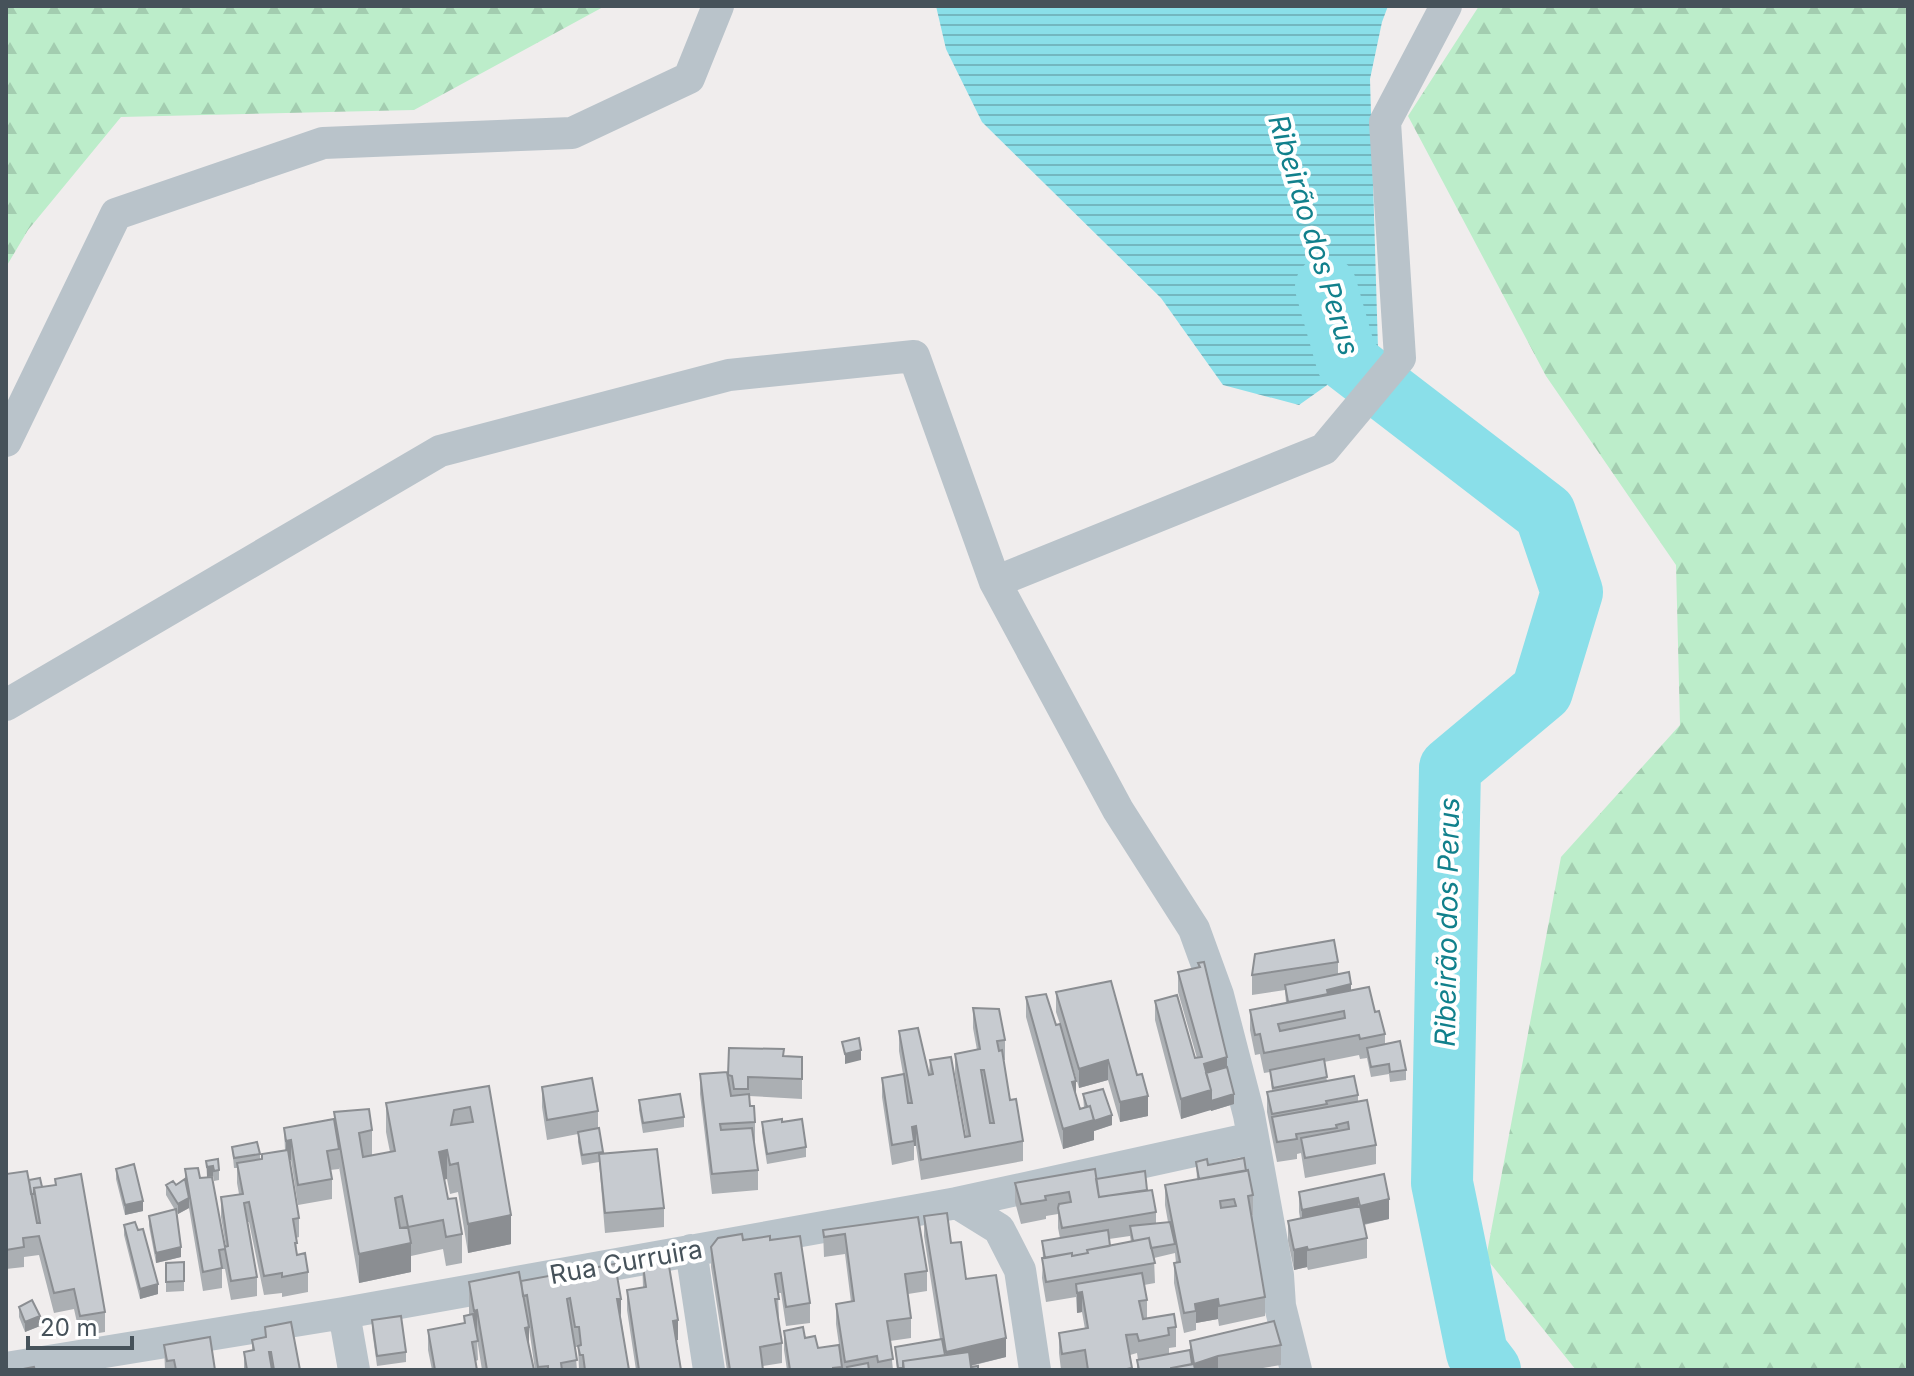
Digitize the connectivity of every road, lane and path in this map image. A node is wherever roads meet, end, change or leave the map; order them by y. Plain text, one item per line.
1 (718, 6) edge
2 (1446, 6) edge
3 (6, 441) edge
4 (995, 582) junction
5 (6, 705) edge
6 (1253, 1138) junction
7 (957, 1203) junction
8 (691, 1250) junction
9 (344, 1313) junction
10 (6, 1368) edge
11 (354, 1370) edge
12 (709, 1370) edge
13 (1035, 1370) edge
14 (1296, 1370) edge

1 - 3 street
2 - 4 street
4 - 5 street
4 - 6 street
6 - 7 street, Rua Curruira
6 - 14 street
7 - 8 street, Rua Curruira
7 - 13 street
8 - 9 street, Rua Curruira
8 - 12 street
9 - 10 street, Rua Curruira
9 - 11 street

